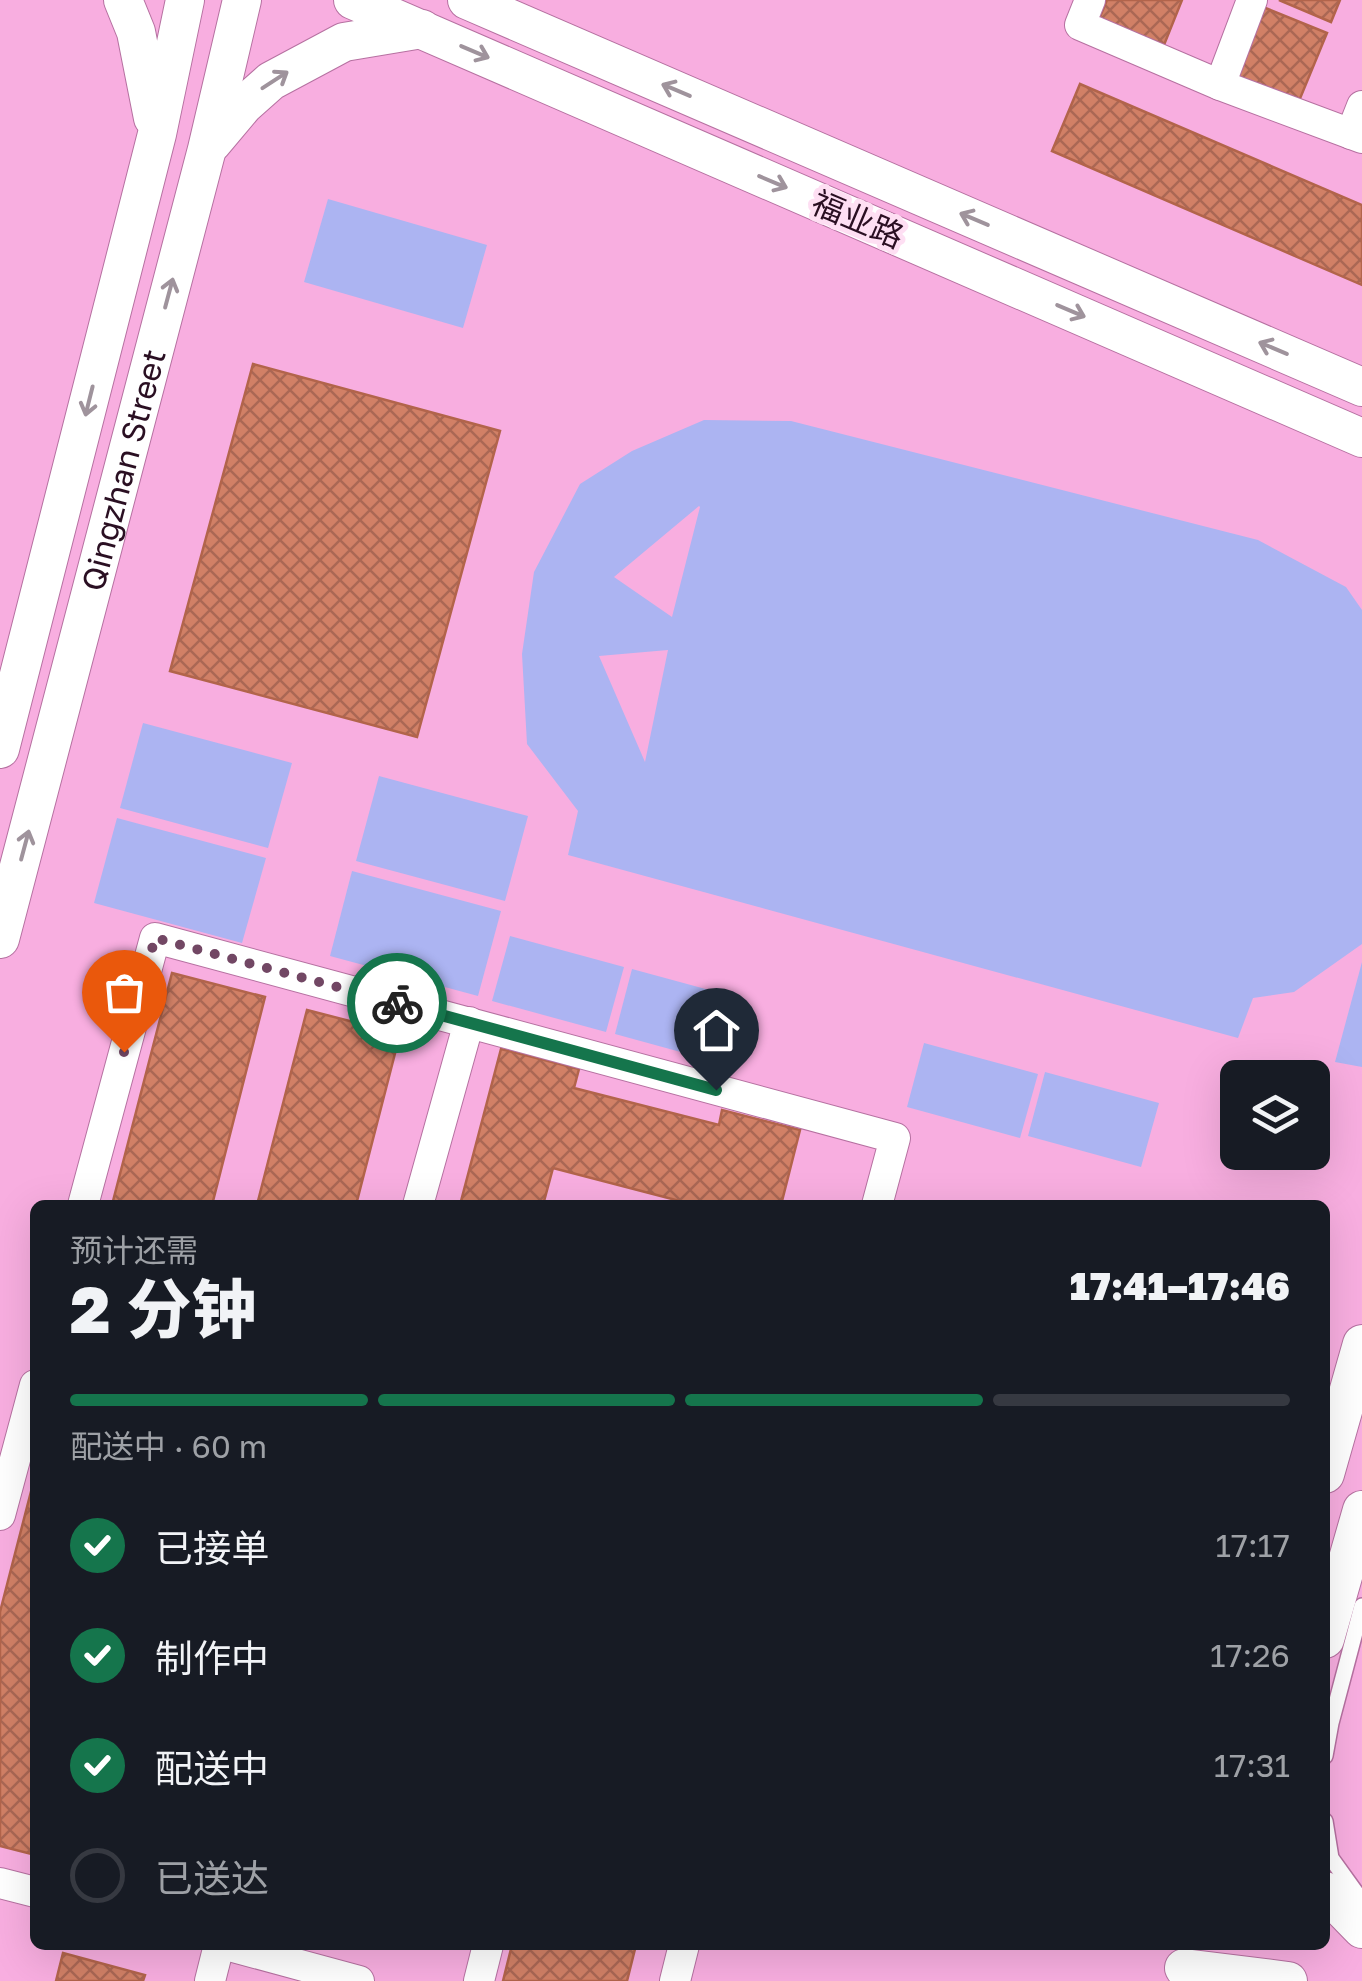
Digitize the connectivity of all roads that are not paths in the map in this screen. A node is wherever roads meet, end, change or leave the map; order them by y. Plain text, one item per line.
1 (123, 0) edge
2 (186, 0) edge
3 (242, 0) edge
4 (353, 0) edge
5 (467, 0) edge
6 (1090, 0) edge
7 (1252, 0) edge
8 (422, 29) junction
9 (1220, 84) junction
10 (1358, 126) edge
11 (156, 134) junction
12 (207, 149) junction
13 (1362, 387) edge
14 (1362, 438) edge
15 (0, 749) edge
16 (0, 939) edge
17 (469, 1022) junction
18 (84, 1200) edge
19 (419, 1200) edge
20 (878, 1200) edge
21 (1362, 1344) edge
22 (30, 1423) edge
23 (1330, 1456) edge
24 (1362, 1510) edge
25 (0, 1516) edge
26 (1362, 1606) edge
27 (1330, 1622) edge
28 (1330, 1723) edge
29 (1330, 1852) edge
30 (0, 1883) edge
31 (30, 1891) edge
32 (1330, 1896) edge
33 (1362, 1900) edge
34 (1362, 1929) edge
35 (220, 1950) edge
36 (241, 1950) edge
37 (487, 1950) edge
38 (683, 1950) edge
39 (1185, 1965) edge
40 (1234, 1967) edge
41 (210, 1981) edge
42 (359, 1981) edge
43 (479, 1981) edge
44 (675, 1981) edge
45 (1288, 1981) edge

1 - 11 street
2 - 11 street, Qingzhan Street
3 - 12 street, Qingzhan Street
4 - 8 street, 福业路
13 -> 5 street, 福业路
6 - 9 street
7 - 9 street
12 -> 8 street
8 -> 14 street, 福业路
9 - 10 street
11 -> 15 street, Qingzhan Street
16 -> 12 street, Qingzhan Street
17 - 18 street
17 - 19 street
17 - 20 street
21 - 23 street
22 - 25 street
24 - 27 street
26 - 28 lane
29 - 33 lane
30 - 31 street
32 - 34 street
35 - 41 street
36 - 42 street
37 - 43 street
38 - 44 street
39 - 40 street
40 - 45 street

